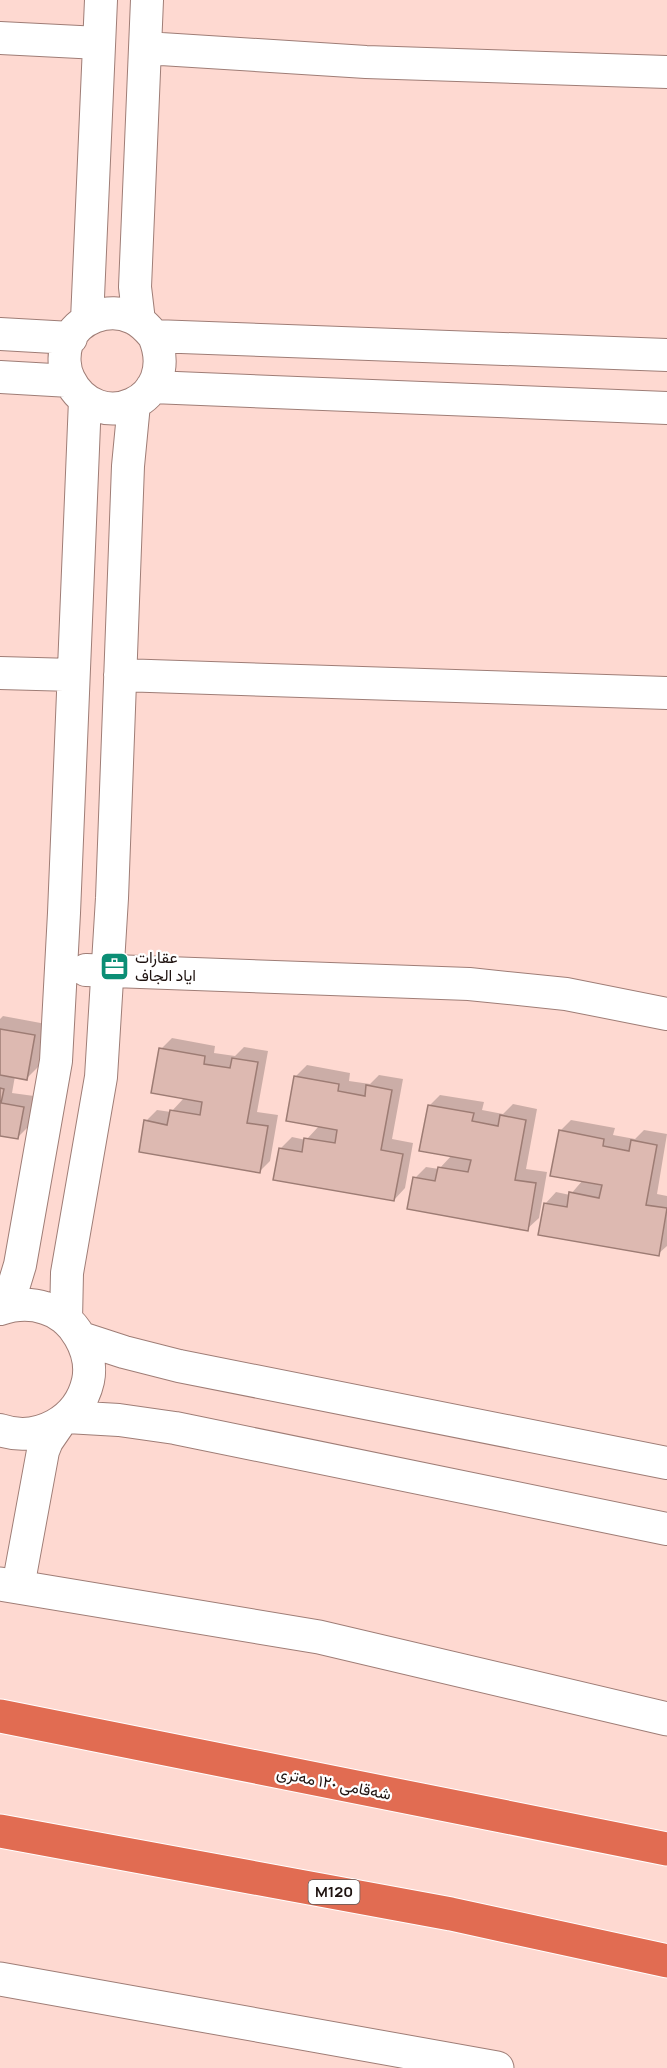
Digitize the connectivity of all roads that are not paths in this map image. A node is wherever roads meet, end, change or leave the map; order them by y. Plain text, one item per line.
1 (101, 0) edge
2 (147, 0) edge
3 (0, 38) edge
4 (99, 43) junction
5 (145, 48) junction
6 (667, 72) edge
7 (146, 328) junction
8 (79, 329) junction
9 (0, 334) edge
10 (667, 355) edge
11 (0, 377) edge
12 (77, 390) junction
13 (143, 395) junction
14 (667, 408) edge
15 (0, 673) edge
16 (74, 675) junction
17 (120, 675) junction
18 (667, 693) edge
19 (61, 969) junction
20 (107, 970) junction
21 (667, 1014) edge
22 (1, 1308) edge
23 (73, 1329) junction
24 (63, 1421) junction
25 (0, 1430) edge
26 (667, 1463) edge
27 (667, 1529) edge
28 (9, 1586) edge
29 (0, 1716) edge
30 (667, 1719) edge
31 (0, 1831) edge
32 (667, 1849) edge
33 (667, 1961) edge
34 (0, 1979) edge
35 (497, 2068) edge

1 - 4 street
2 - 5 street
3 - 4 street
4 - 8 street
5 - 6 street
5 - 7 street
7 - 8 street
7 - 10 street
7 - 13 street
8 - 9 street
8 - 12 street
11 - 12 street
12 - 13 street
12 - 16 street
13 - 14 street
13 - 17 street
15 - 16 street
16 - 19 street
17 - 18 street
17 - 20 street
19 - 20 street
19 - 22 street
20 - 21 street
20 - 23 street
22 - 23 street
23 - 24 street
23 - 26 street
24 - 25 street
24 - 27 street
24 - 28 street
28 - 30 street
29 - 32 highway, شەقامی ١٢٠ مەتری
31 - 33 highway, M120
34 - 35 street

